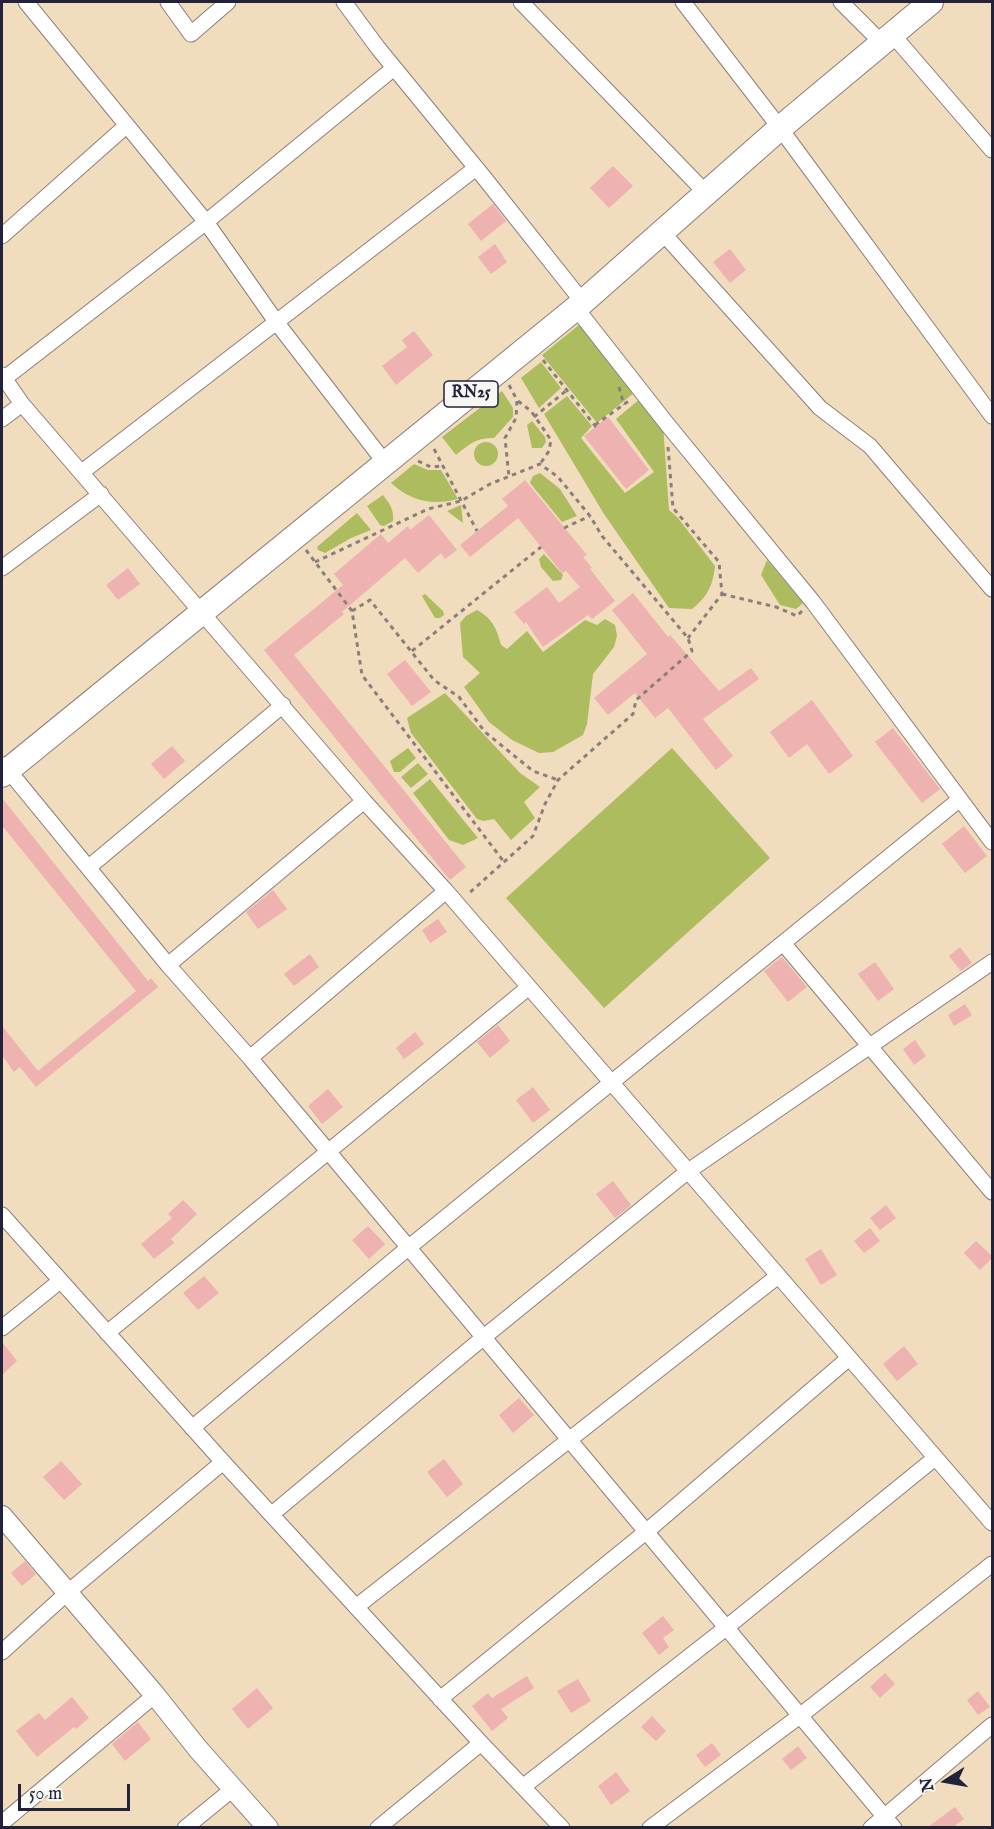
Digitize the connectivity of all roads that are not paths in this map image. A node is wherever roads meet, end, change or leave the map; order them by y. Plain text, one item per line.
1 (26, 2) edge
2 (168, 2) edge
3 (228, 2) edge
4 (344, 2) edge
5 (521, 2) edge
6 (683, 2) edge
7 (841, 2) edge
8 (931, 2) edge
9 (887, 38) junction
10 (394, 68) junction
11 (126, 126) junction
12 (780, 128) junction
13 (993, 150) edge
14 (476, 168) junction
15 (706, 193) junction
16 (206, 222) junction
17 (662, 232) junction
18 (2, 236) edge
19 (579, 305) junction
20 (277, 323) junction
21 (3, 376) edge
22 (22, 404) junction
23 (993, 416) edge
24 (2, 419) edge
25 (386, 464) junction
26 (82, 472) junction
27 (101, 494) junction
28 (2, 568) edge
29 (993, 589) edge
30 (201, 611) junction
31 (283, 705) junction
32 (3, 769) edge
33 (960, 799) junction
34 (364, 801) junction
35 (993, 842) edge
36 (89, 867) junction
37 (446, 891) junction
38 (783, 943) junction
39 (993, 962) edge
40 (168, 965) junction
41 (529, 987) junction
42 (871, 1045) junction
43 (250, 1058) junction
44 (611, 1083) junction
45 (329, 1152) junction
46 (687, 1172) junction
47 (993, 1192) edge
48 (2, 1215) edge
49 (408, 1248) junction
50 (777, 1276) junction
51 (60, 1281) junction
52 (2, 1328) edge
53 (107, 1333) junction
54 (484, 1337) junction
55 (849, 1358) junction
56 (192, 1428) junction
57 (569, 1439) junction
58 (934, 1458) junction
59 (223, 1462) junction
60 (272, 1514) junction
61 (2, 1516) edge
62 (993, 1523) edge
63 (646, 1531) junction
64 (993, 1564) edge
65 (68, 1593) junction
66 (357, 1607) junction
67 (727, 1627) junction
68 (2, 1652) edge
69 (155, 1695) junction
70 (440, 1699) junction
71 (801, 1715) junction
72 (993, 1725) edge
73 (480, 1743) junction
74 (524, 1786) junction
75 (234, 1788) junction
76 (889, 1822) edge
77 (2, 1823) edge
78 (185, 1827) edge
79 (268, 1827) edge
80 (378, 1827) edge
81 (562, 1827) edge
82 (650, 1827) edge
83 (871, 1827) edge

1 - 11 street
2 - 3 street
4 - 10 street
5 - 15 street
6 - 12 street
7 - 9 street
8 - 9 main road, RN25
9 - 12 main road, RN25
9 - 13 street
10 - 14 street
10 - 16 street
11 - 16 street
11 - 18 street
12 - 15 main road, RN25
12 - 23 street
14 - 19 street
14 - 20 street
15 - 17 main road, RN25
16 - 20 street
16 - 21 street
17 - 19 main road, RN25
17 - 29 street
19 - 25 main road, RN25
19 - 33 street
20 - 25 street
20 - 26 street
21 - 22 street
22 - 24 street
22 - 26 street
25 - 30 main road, RN25
26 - 27 street
27 - 28 street
27 - 30 street
30 - 31 street
30 - 32 main road, RN25
31 - 34 street
31 - 36 street
32 - 36 street
33 - 35 street
33 - 38 street
34 - 37 street
34 - 40 street
36 - 40 street
37 - 41 street
37 - 43 street
38 - 42 street
38 - 44 street
39 - 42 street
40 - 43 street
41 - 44 street
41 - 45 street
42 - 46 street
42 - 47 street
43 - 45 street
44 - 46 street
44 - 49 street
45 - 49 street
45 - 53 street
46 - 50 street
46 - 54 street
48 - 51 street
49 - 54 street
49 - 56 street
50 - 55 street
50 - 57 street
51 - 52 street
51 - 53 street
53 - 56 street
54 - 57 street
54 - 60 street
55 - 58 street
55 - 63 street
56 - 59 street
57 - 63 street
57 - 66 street
58 - 62 street
58 - 67 street
59 - 60 street
59 - 65 street
60 - 66 street
61 - 65 street
63 - 67 street
63 - 70 street
64 - 71 street
65 - 68 street
65 - 69 street
66 - 70 street
67 - 71 street
67 - 74 street
69 - 75 street
69 - 77 street
70 - 73 street
71 - 76 street
71 - 82 street
72 - 76 street
73 - 74 street
73 - 80 street
74 - 81 street
75 - 78 street
75 - 79 street
76 - 83 street

